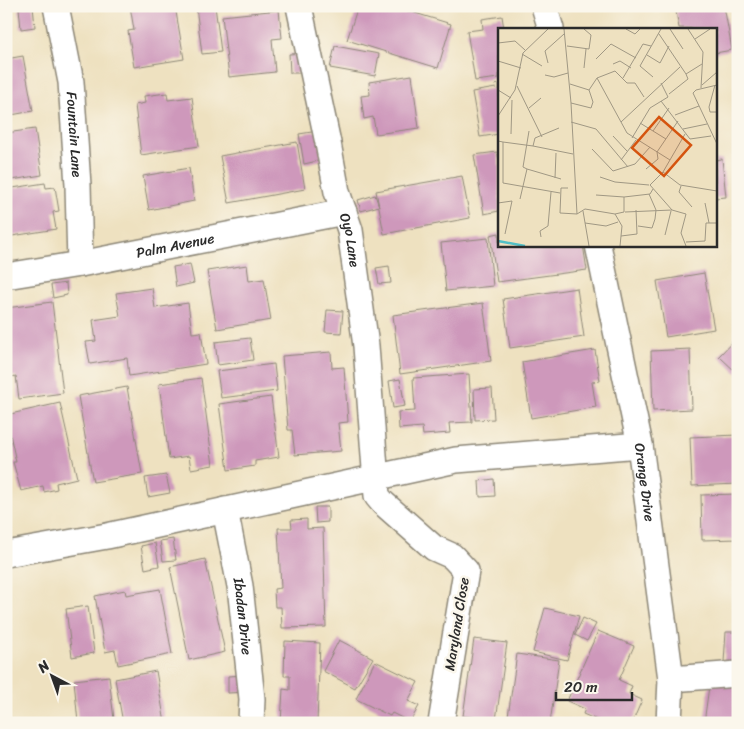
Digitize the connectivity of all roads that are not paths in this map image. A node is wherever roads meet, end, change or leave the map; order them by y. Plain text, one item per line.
1 (56, 6) edge
2 (299, 6) edge
3 (544, 6) edge
4 (551, 28) edge
5 (344, 212) junction
6 (598, 246) edge
7 (80, 264) junction
8 (6, 276) edge
9 (640, 444) junction
10 (375, 478) junction
11 (225, 510) junction
12 (6, 554) edge
13 (738, 674) edge
14 (671, 679) junction
15 (251, 723) edge
16 (440, 723) edge
17 (669, 723) edge

1 - 7 street, Fountain Lane
2 - 5 street, Oyo Lane
3 - 4 street
5 - 7 street, Palm Avenue
5 - 10 street, Oyo Lane
6 - 9 street, Orange Drive
7 - 8 street, Palm Avenue
9 - 10 street
9 - 14 street, Orange Drive
10 - 11 street
10 - 16 street, Maryland Close
11 - 12 street
11 - 15 street, Ibadan Drive
13 - 14 street
14 - 17 street, Orange Drive

